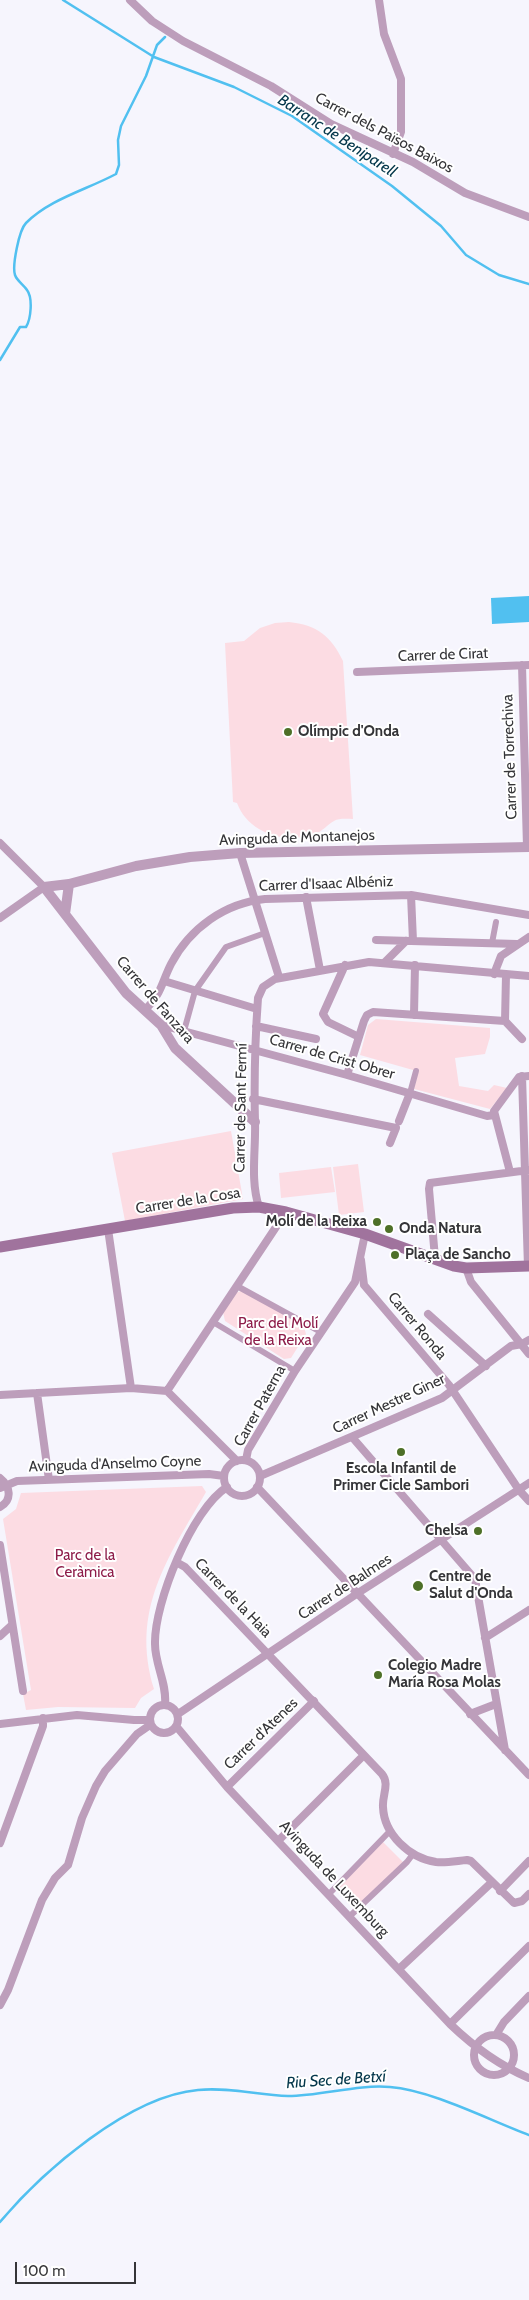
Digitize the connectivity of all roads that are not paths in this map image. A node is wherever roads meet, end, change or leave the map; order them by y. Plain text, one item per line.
1 (130, 0) edge
2 (379, 0) edge
3 (393, 154) junction
4 (529, 217) edge
5 (525, 665) edge
6 (357, 672) dead end
7 (0, 843) edge
8 (528, 847) edge
9 (240, 853) junction
10 (68, 884) junction
11 (44, 887) junction
12 (411, 894) junction
13 (306, 897) junction
14 (255, 900) junction
15 (56, 902) junction
16 (65, 914) junction
17 (529, 915) edge
18 (0, 918) edge
19 (496, 922) dead end
20 (265, 933) junction
21 (529, 937) edge
22 (376, 940) dead end
23 (410, 941) junction
24 (492, 943) junction
25 (517, 944) junction
26 (385, 962) junction
27 (346, 965) junction
28 (415, 965) junction
29 (320, 970) junction
30 (494, 974) junction
31 (506, 975) junction
32 (529, 976) edge
33 (279, 978) junction
34 (164, 981) junction
35 (195, 991) junction
36 (257, 1009) junction
37 (145, 1010) junction
38 (414, 1015) junction
39 (505, 1018) junction
40 (161, 1025) junction
41 (256, 1026) junction
42 (184, 1031) junction
43 (359, 1037) junction
44 (522, 1039) dead end
45 (316, 1040) dead end
46 (255, 1050) junction
47 (416, 1071) dead end
48 (347, 1075) junction
49 (526, 1076) edge
50 (410, 1093) junction
51 (253, 1099) junction
52 (494, 1115) junction
53 (399, 1121) dead end
54 (255, 1122) junction
55 (390, 1143) dead end
56 (527, 1170) edge
57 (510, 1172) junction
58 (259, 1207) junction
59 (286, 1212) junction
60 (108, 1229) junction
61 (365, 1234) junction
62 (0, 1247) edge
63 (435, 1258) junction
64 (361, 1260) junction
65 (528, 1266) edge
66 (466, 1268) junction
67 (237, 1286) junction
68 (352, 1287) junction
69 (370, 1292) junction
70 (428, 1314) dead end
71 (213, 1322) junction
72 (321, 1332) junction
73 (529, 1340) edge
74 (522, 1344) junction
75 (529, 1354) edge
76 (486, 1366) junction
77 (295, 1371) junction
78 (132, 1388) junction
79 (167, 1391) junction
80 (453, 1391) junction
81 (37, 1393) junction
82 (0, 1395) edge
83 (352, 1437) junction
84 (246, 1460) junction
85 (237, 1461) junction
86 (224, 1476) junction
87 (260, 1476) junction
88 (0, 1478) edge
89 (49, 1480) junction
90 (529, 1483) edge
91 (3, 1486) edge
92 (227, 1487) junction
93 (257, 1488) junction
94 (519, 1490) junction
95 (529, 1501) edge
96 (0, 1508) edge
97 (442, 1540) junction
98 (0, 1545) edge
99 (1, 1558) edge
100 (176, 1562) junction
101 (7, 1592) junction
102 (358, 1594) junction
103 (0, 1598) edge
104 (529, 1610) edge
105 (12, 1625) junction
106 (0, 1636) edge
107 (485, 1638) junction
108 (269, 1654) junction
109 (23, 1691) dead end
110 (314, 1702) junction
111 (165, 1704) junction
112 (496, 1704) junction
113 (178, 1714) junction
114 (470, 1714) junction
115 (43, 1718) junction
116 (150, 1722) junction
117 (0, 1724) edge
118 (176, 1726) junction
119 (504, 1750) junction
120 (364, 1755) junction
121 (529, 1775) edge
122 (227, 1787) junction
123 (390, 1831) junction
124 (278, 1841) junction
125 (0, 1843) edge
126 (412, 1854) junction
127 (529, 1861) edge
128 (491, 1883) junction
129 (500, 1891) junction
130 (329, 1894) junction
131 (529, 1894) edge
132 (350, 1916) junction
133 (529, 1946) edge
134 (399, 1969) junction
135 (529, 1996) edge
136 (0, 2005) edge
137 (450, 2024) junction
138 (496, 2035) junction
139 (475, 2047) junction
140 (509, 2069) junction
141 (529, 2078) edge

1 - 3 street, Carrer dels Països Baixos
2 - 3 street
3 - 4 street, Carrer dels Països Baixos
5 - 6 street, Carrer de Cirat
5 - 8 street, Carrer de Torrechiva
7 - 11 street
8 - 9 street, Avinguda de Montanejos
9 - 10 street, Avinguda de Montanejos
9 - 14 street
10 - 11 street, Avinguda de Montanejos
10 - 15 street
10 - 16 street
11 - 15 street, Carrer de Fanzara
11 - 18 street, Avinguda de Montanejos
12 - 13 street, Carrer d'Isaac Albéniz
12 - 17 street, Carrer d'Isaac Albéniz
12 - 23 street
13 - 14 street, Carrer d'Isaac Albéniz
13 - 29 street
14 - 20 street
14 - 34 street, Carrer d'Isaac Albéniz
15 - 16 street, Carrer de Fanzara
16 - 37 street, Carrer de Fanzara
19 - 24 street
20 - 33 street
20 - 35 street
21 - 25 street
22 - 23 street
23 - 24 street
23 - 26 street
24 - 25 street
25 - 30 street
26 - 27 street
26 - 28 street
27 - 29 street
27 - 43 street
28 - 30 street
28 - 38 street
29 - 33 street
30 - 31 street
31 - 32 street
31 - 39 street
33 - 36 street, Carrer de Sant Fermí
34 - 35 street
34 - 37 street, Carrer d'Isaac Albéniz
35 - 36 street
35 - 42 street
36 - 41 street, Carrer de Sant Fermí
37 - 40 street, Carrer de Fanzara
38 - 39 street
38 - 43 street
39 - 44 street
40 - 42 street, Carrer de Crist Obrer
40 - 54 street, Carrer de Fanzara
41 - 45 street
41 - 46 street, Carrer de Sant Fermí
42 - 46 street, Carrer de Crist Obrer
43 - 48 street
46 - 48 street, Carrer de Crist Obrer
46 - 51 street, Carrer de Sant Fermí
47 - 50 street
48 - 50 street, Carrer de Crist Obrer
49 - 52 street
49 - 56 street
50 - 52 street, Carrer de Crist Obrer
50 - 53 street
51 - 54 street, Carrer de Sant Fermí
51 - 55 street
52 - 57 street
54 - 58 street, Carrer de Sant Fermí
56 - 57 street
56 - 65 street
57 - 63 street
58 - 59 main road, Carrer de la Cosa
58 - 60 main road, Carrer de la Cosa
59 - 61 main road, Carrer de la Cosa
59 - 67 street
60 - 62 main road, Carrer de la Cosa
60 - 78 street
61 - 63 main road, Carrer de la Cosa
61 - 64 street, Carrer Paterna
63 - 66 main road, Carrer de la Cosa
64 - 68 street, Carrer Paterna
64 - 69 street, Carrer Ronda
65 - 66 main road, Carrer de la Cosa
66 - 74 street
67 - 71 street
67 - 72 street
68 - 69 street, Carrer Ronda
68 - 72 street, Carrer Paterna
69 - 80 street, Carrer Ronda
70 - 76 street
71 - 77 street
71 - 79 street
72 - 77 street, Carrer Paterna
73 - 74 street, Carrer Mestre Giner
74 - 75 street
74 - 76 street, Carrer Mestre Giner
76 - 80 street, Carrer Mestre Giner
77 - 84 street, Carrer Paterna
78 - 79 street
78 - 81 street
79 - 85 street
80 - 83 street, Carrer Mestre Giner
80 - 94 street, Carrer Ronda
81 - 82 street
81 - 89 street
83 - 87 street, Carrer Mestre Giner
83 - 97 street
84 - 85 street
84 - 87 street
85 - 86 street
86 - 89 street, Avinguda d'Anselmo Coyne
86 - 92 street
87 - 93 street
88 - 91 street
89 - 91 street, Avinguda d'Anselmo Coyne
90 - 94 street, Carrer de Balmes
91 - 96 street
92 - 93 street
92 - 100 street
93 - 102 street
94 - 95 street, Carrer Ronda
94 - 97 street, Carrer de Balmes
97 - 102 street, Carrer de Balmes
97 - 107 street
98 - 99 street
99 - 101 street
100 - 108 street, Carrer de la Haia
100 - 111 street
101 - 103 street
101 - 105 street
102 - 108 street, Carrer de Balmes
102 - 114 street
104 - 107 street
105 - 106 street
105 - 109 street
107 - 112 street
108 - 110 street, Carrer de la Haia
108 - 113 street, Carrer de Balmes
110 - 120 street, Carrer de la Haia
110 - 122 street, Carrer d'Atenes
111 - 113 street
111 - 116 street
112 - 114 street
112 - 119 street
113 - 118 street
114 - 119 street
115 - 116 street
115 - 117 street
115 - 125 street
116 - 118 street
116 - 136 street
118 - 122 street, Avinguda de Luxemburg
119 - 121 street
120 - 123 street, Carrer de la Haia
120 - 124 street
122 - 124 street, Avinguda de Luxemburg
123 - 126 street
123 - 130 street
124 - 130 street, Avinguda de Luxemburg
126 - 128 street
126 - 132 street
127 - 129 street
128 - 129 street
128 - 134 street
129 - 131 street
130 - 132 street, Avinguda de Luxemburg
132 - 134 street, Avinguda de Luxemburg
133 - 137 street
134 - 137 street, Avinguda de Luxemburg
135 - 138 street
137 - 139 street, Avinguda de Luxemburg
138 - 139 street
138 - 140 street
139 - 140 street, Avinguda de Luxemburg
139 - 140 street
140 - 141 street, Avinguda de Luxemburg

